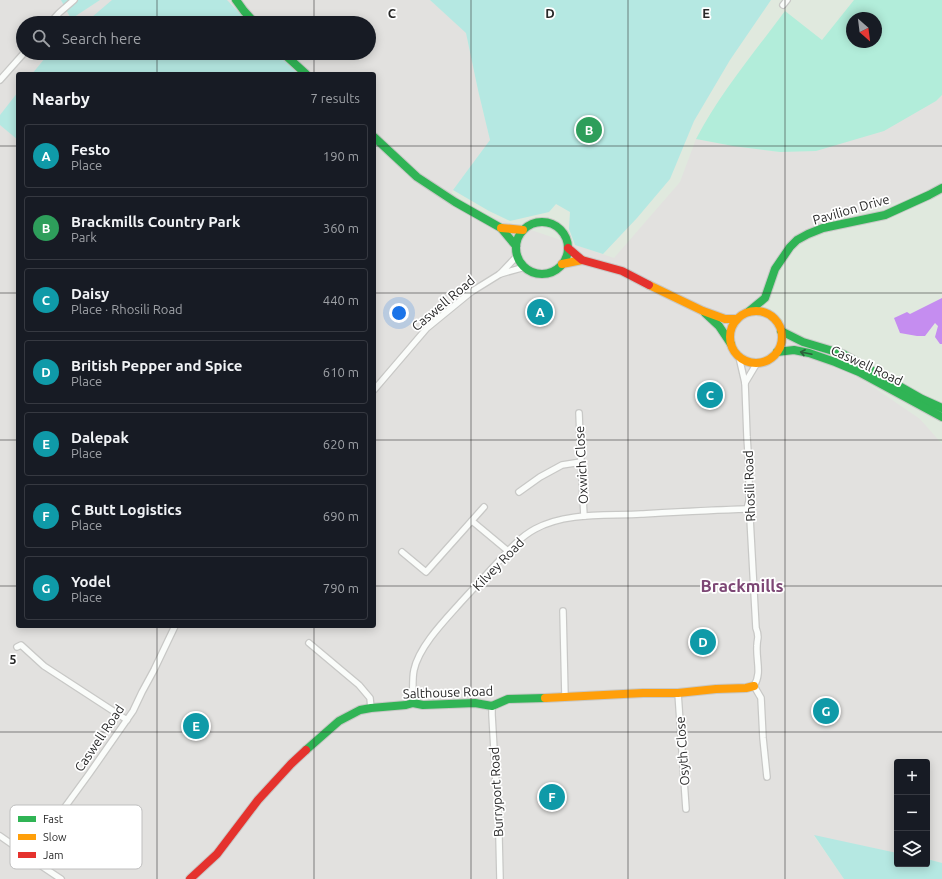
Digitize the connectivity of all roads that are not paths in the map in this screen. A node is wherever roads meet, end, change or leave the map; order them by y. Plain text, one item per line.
1 (74, 0) edge
2 (236, 0) edge
3 (56, 16) edge
4 (249, 16) edge
5 (18, 60) edge
6 (291, 60) edge
7 (304, 72) edge
8 (0, 80) edge
9 (376, 139) edge
10 (942, 188) edge
11 (501, 228) junction
12 (523, 230) junction
13 (516, 246) junction
14 (568, 248) junction
15 (517, 256) junction
16 (582, 260) junction
17 (562, 264) junction
18 (525, 268) junction
19 (500, 274) junction
20 (768, 289) junction
21 (703, 311) junction
22 (748, 312) junction
23 (769, 314) junction
24 (737, 319) junction
25 (781, 330) junction
26 (732, 347) junction
27 (777, 352) junction
28 (739, 356) junction
29 (757, 363) junction
30 (745, 383) junction
31 (376, 388) edge
32 (942, 408) edge
33 (579, 413) dead end
34 (942, 417) edge
35 (580, 462) junction
36 (519, 492) dead end
37 (484, 507) dead end
38 (747, 509) junction
39 (584, 516) junction
40 (472, 521) junction
41 (508, 551) junction
42 (402, 552) dead end
43 (563, 611) dead end
44 (174, 628) edge
45 (308, 644) dead end
46 (17, 647) dead end
47 (754, 686) junction
48 (678, 693) junction
49 (566, 697) junction
50 (413, 703) junction
51 (492, 706) junction
52 (371, 708) junction
53 (127, 720) junction
54 (767, 777) dead end
55 (66, 805) edge
56 (686, 809) dead end
57 (0, 836) edge
58 (10, 843) edge
59 (46, 869) edge
60 (61, 879) edge
61 (190, 879) edge
62 (500, 879) edge

1 - 3 street
2 - 4 street
5 - 8 street
6 - 7 street
9 - 11 street
10 - 20 street, Pavilion Drive
11 - 12 street
11 - 13 street
12 - 13 street
12 - 14 street
13 - 15 street
14 - 16 street
14 - 17 street
15 - 18 street
15 - 19 street, Caswell Road
16 - 17 street
16 - 21 street
17 - 18 street
18 - 19 street, Caswell Road
19 - 31 street, Caswell Road
20 - 22 street, Pavilion Drive
20 - 23 street, Pavilion Drive
21 - 24 street
21 - 26 street
22 - 23 street
22 - 24 street
23 - 25 street
24 - 26 street
25 - 27 street
25 - 32 street, Caswell Road
26 - 28 street
27 - 29 street
34 -> 27 street, Caswell Road
28 - 29 street
28 - 30 street, Rhosili Road
29 - 30 street
30 - 38 street, Rhosili Road
33 - 35 street, Oxwich Close
35 - 36 street
35 - 39 street, Oxwich Close
37 - 40 street
38 - 39 street, Kilvey Road
38 - 47 street, Rhosili Road
39 - 41 street, Kilvey Road
40 - 41 street
40 - 42 street
41 - 50 street, Kilvey Road
43 - 49 street
44 - 53 street, Caswell Road
45 - 52 street
46 - 53 street
47 - 48 street, Salthouse Road
47 - 54 street
48 - 49 street, Salthouse Road
48 - 56 street, Osyth Close
49 - 51 street, Salthouse Road
50 - 51 street, Salthouse Road
50 - 52 street, Salthouse Road
51 - 62 street, Burryport Road
52 - 61 street, Salthouse Road
53 - 55 street, Caswell Road
57 - 58 street
59 - 60 street

